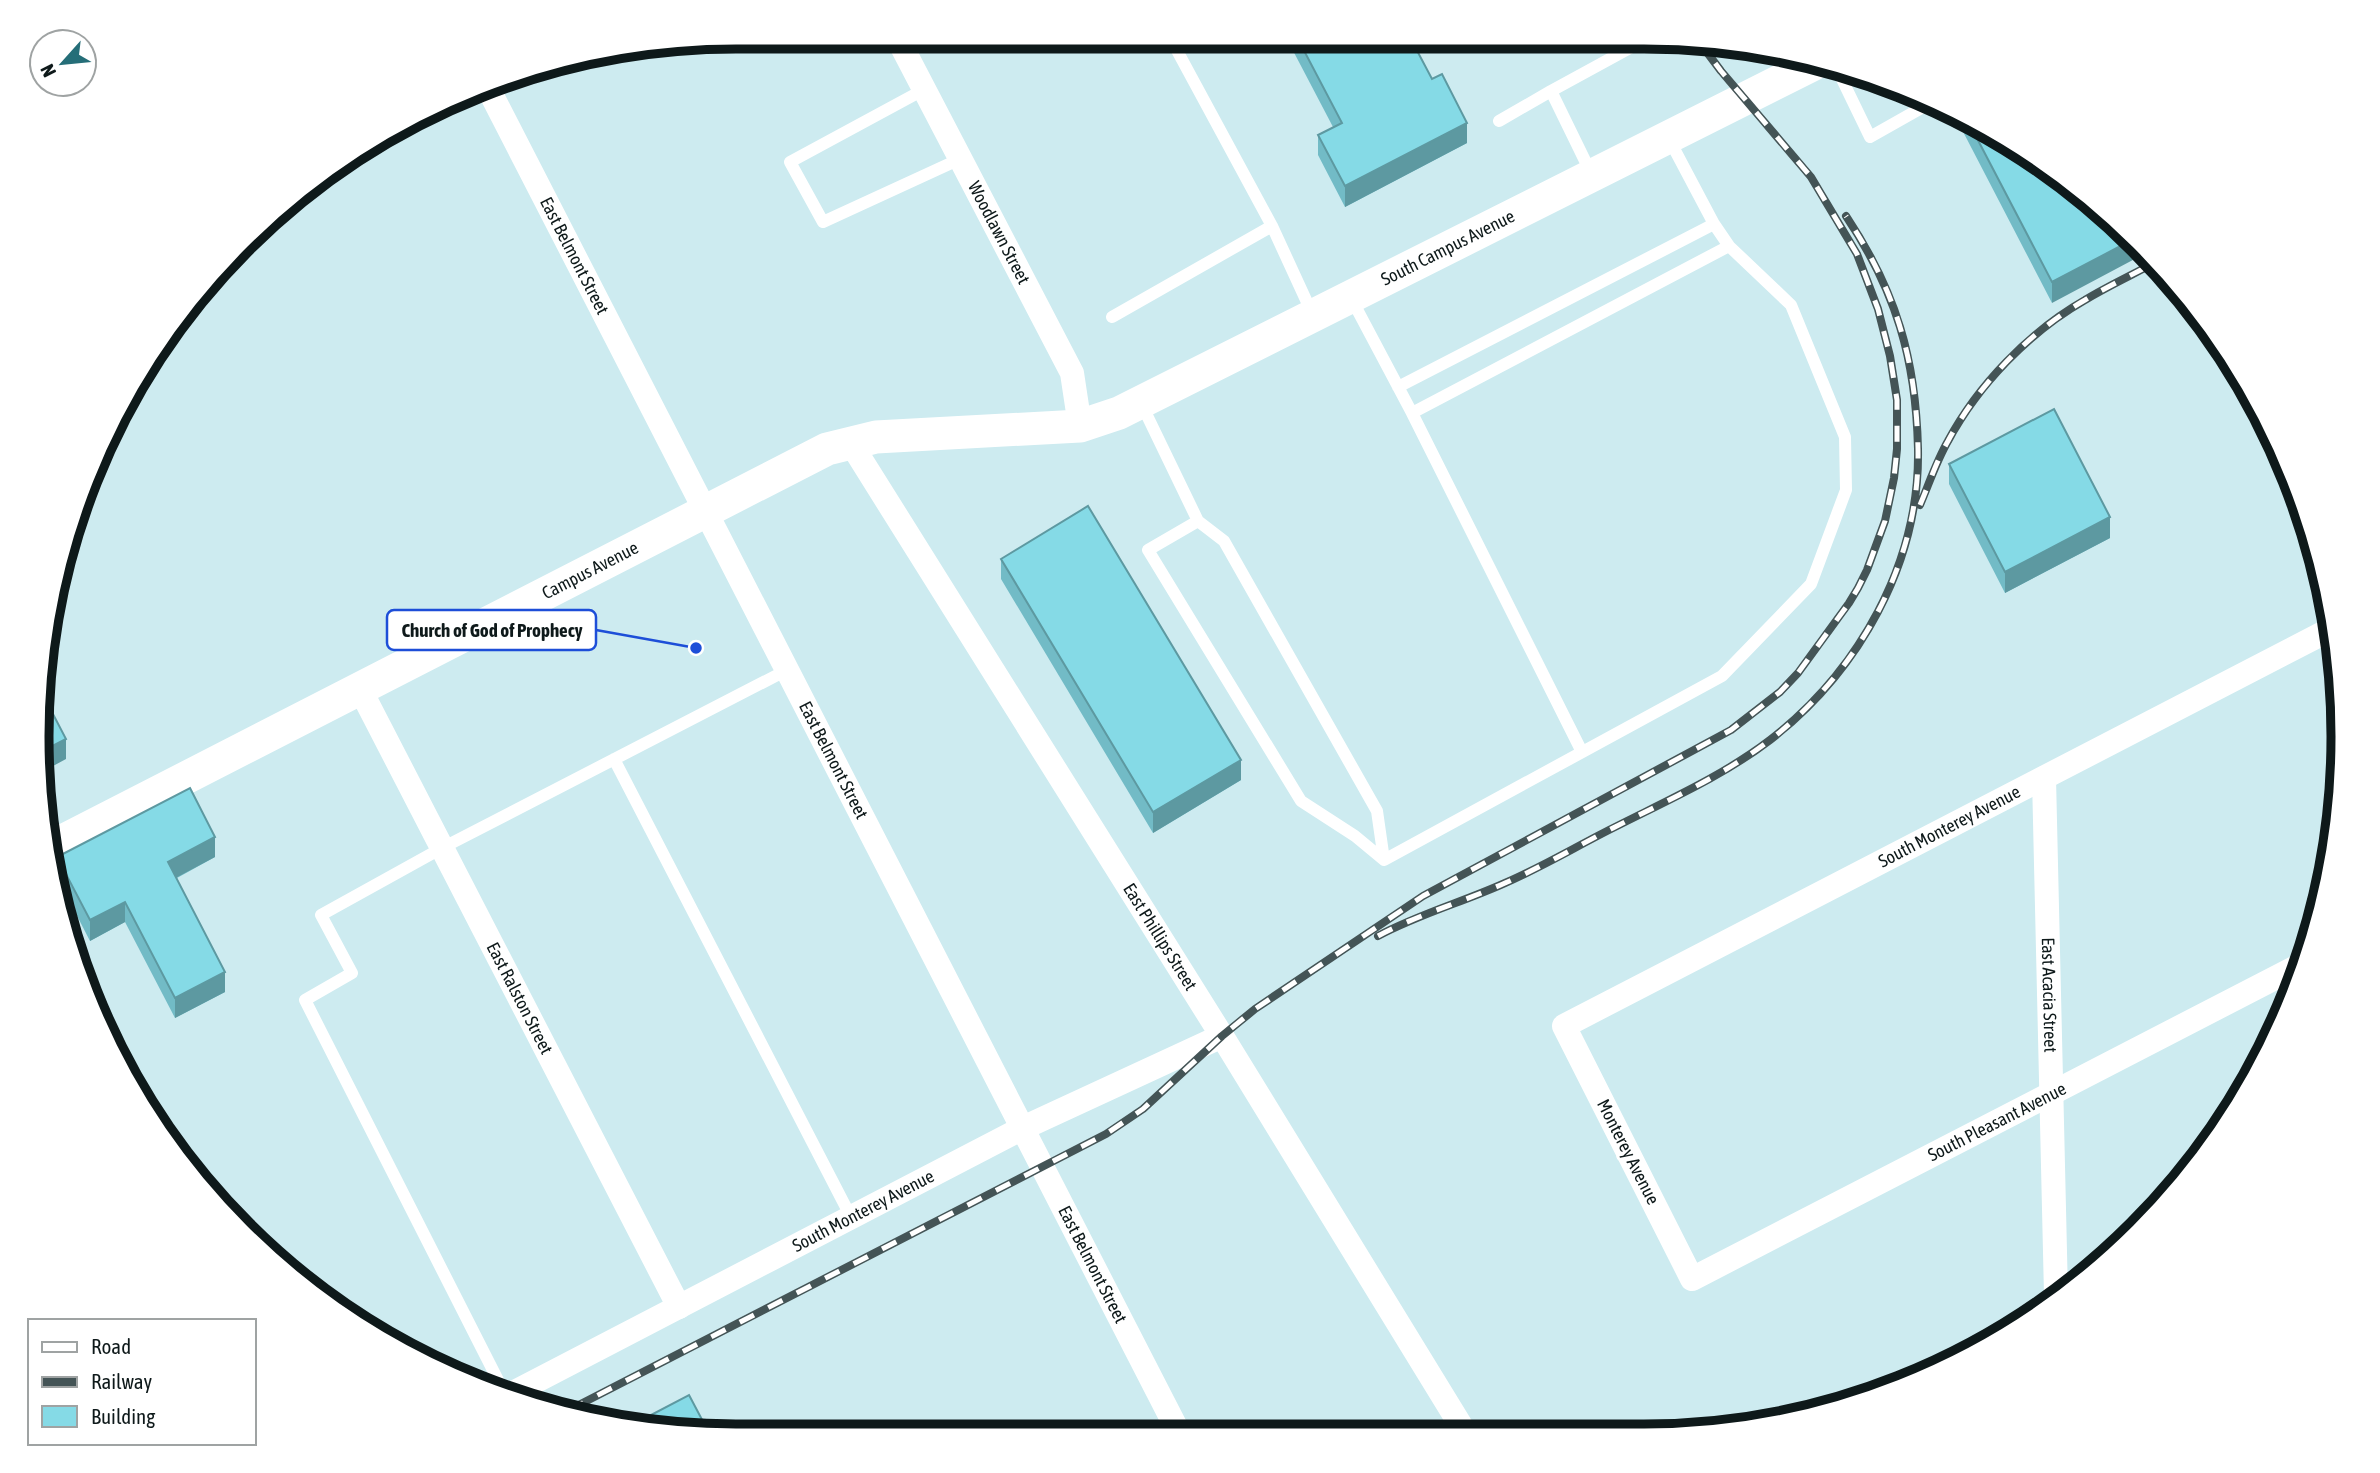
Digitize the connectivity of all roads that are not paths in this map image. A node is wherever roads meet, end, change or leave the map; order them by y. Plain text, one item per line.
1 (903, 49) edge
2 (1176, 49) edge
3 (1628, 49) edge
4 (1793, 66) edge
5 (1841, 78) edge
6 (925, 89) junction
7 (1551, 91) junction
8 (492, 94) edge
9 (1922, 108) edge
10 (1499, 121) dead end
11 (1669, 138) junction
12 (960, 159) junction
13 (1593, 177) junction
14 (1714, 224) junction
15 (1272, 226) junction
16 (1729, 246) junction
17 (1351, 298) junction
18 (1112, 317) dead end
19 (1314, 317) junction
20 (1398, 387) junction
21 (1140, 403) junction
22 (1412, 413) junction
23 (1080, 426) junction
24 (850, 442) junction
25 (706, 511) junction
26 (1198, 521) junction
27 (2323, 633) edge
28 (787, 670) junction
29 (360, 689) junction
30 (1582, 752) junction
31 (614, 759) junction
32 (2044, 778) junction
33 (58, 844) edge
34 (442, 848) junction
35 (1384, 860) junction
36 (2290, 970) edge
37 (1564, 1026) joint
38 (1222, 1036) junction
39 (2052, 1093) junction
40 (1023, 1128) junction
41 (851, 1217) junction
42 (1692, 1279) joint
43 (2056, 1286) edge
44 (679, 1307) junction
45 (499, 1382) edge
46 (520, 1389) edge
47 (1174, 1424) edge
48 (1460, 1424) edge

1 - 6 street, Woodlawn Street
2 - 15 lane
3 - 7 lane
4 - 11 street, South Campus Avenue
5 - 9 lane
6 - 12 street, Woodlawn Street
6 - 12 lane
7 - 10 lane
7 - 13 lane
8 - 25 street, East Belmont Street
11 - 13 street, South Campus Avenue
11 - 14 lane
12 - 23 street, Woodlawn Street
13 - 17 street, South Campus Avenue
14 - 16 lane
14 - 20 lane
15 - 18 lane
15 - 19 lane
16 - 22 lane
16 - 30 lane
17 - 19 street, South Campus Avenue
17 - 20 lane
19 - 21 street, South Campus Avenue
20 - 22 lane
21 - 23 street, South Campus Avenue
21 - 26 lane
22 - 30 lane
23 - 24 street, Campus Avenue
24 - 25 street, Campus Avenue
24 - 38 street, East Phillips Street
25 - 28 street, East Belmont Street
25 - 29 street, Campus Avenue
26 - 35 lane
26 - 35 lane
27 - 32 street, South Monterey Avenue
28 - 31 lane
28 - 40 street, East Belmont Street
29 - 33 street, Campus Avenue
29 - 34 street, East Ralston Street
30 - 35 lane
31 - 34 lane
31 - 41 lane
32 - 37 street, South Monterey Avenue
32 - 39 street, East Acacia Street
34 - 44 street, East Ralston Street
34 - 45 lane
36 - 39 street, South Pleasant Avenue
37 - 42 street, Monterey Avenue
38 - 40 street, South Monterey Avenue
38 - 48 street, East Phillips Street
39 - 42 street, South Pleasant Avenue
39 - 43 street, East Acacia Street
40 - 41 street, South Monterey Avenue
40 - 47 street, East Belmont Street
41 - 44 street, South Monterey Avenue
44 - 46 street, South Monterey Avenue

